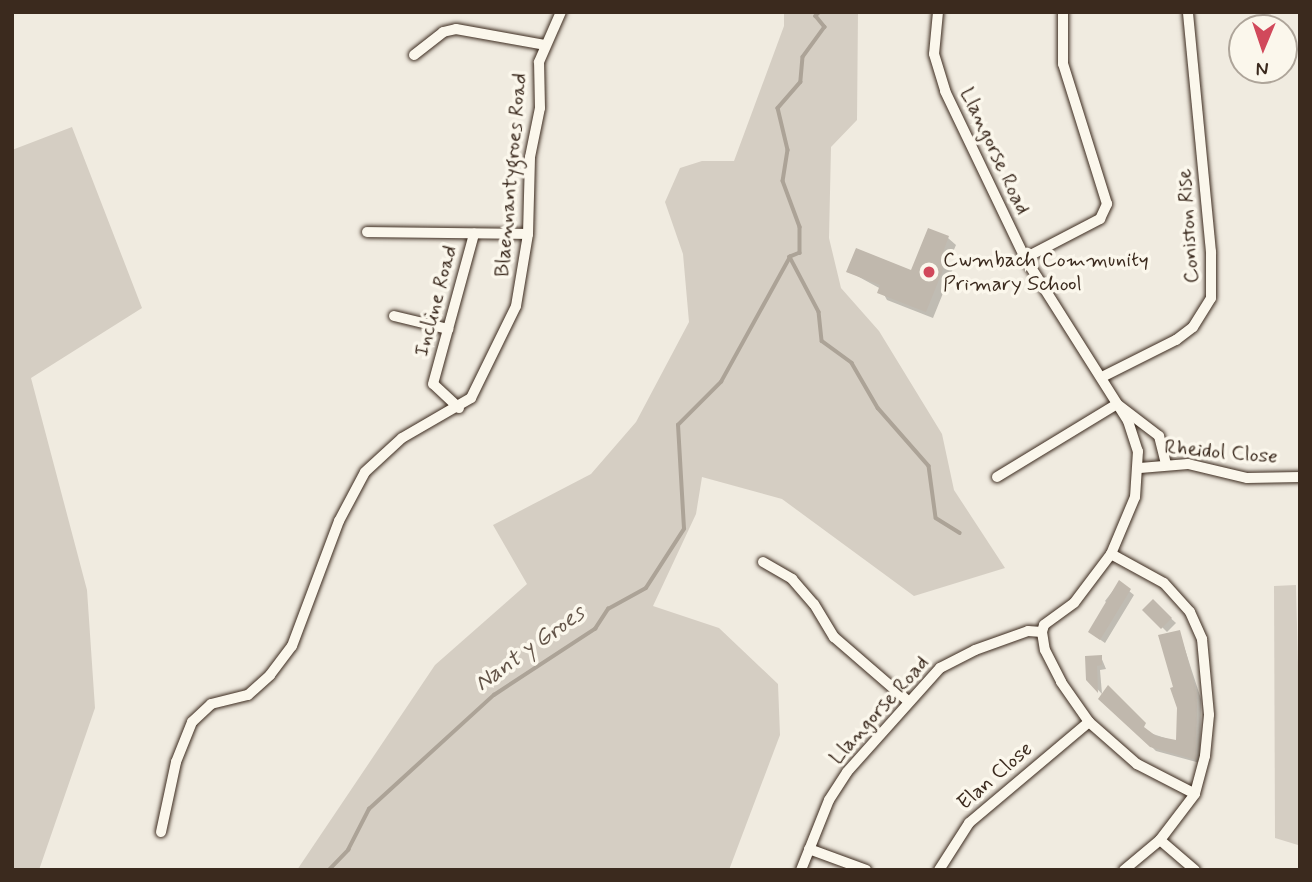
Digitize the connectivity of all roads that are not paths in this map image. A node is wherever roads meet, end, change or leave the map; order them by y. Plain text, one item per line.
1 (561, 12) edge
2 (938, 12) edge
3 (1063, 12) edge
4 (1188, 12) edge
5 (545, 45) junction
6 (414, 55) dead end
7 (367, 232) dead end
8 (474, 234) junction
9 (528, 234) junction
10 (1025, 258) junction
11 (394, 316) dead end
12 (449, 330) junction
13 (1102, 377) junction
14 (1117, 404) junction
15 (459, 408) junction
16 (1166, 464) junction
17 (1140, 468) junction
18 (997, 477) dead end
19 (1300, 477) edge
20 (1111, 555) junction
21 (763, 562) dead end
22 (1042, 632) junction
23 (909, 702) junction
24 (1089, 722) junction
25 (1195, 794) junction
26 (161, 832) dead end
27 (1160, 840) junction
28 (809, 849) junction
29 (801, 870) edge
30 (866, 870) edge
31 (939, 870) edge
32 (1124, 870) edge
33 (1195, 870) edge

1 - 5 street, Blaennantygroes Road
2 - 10 street, Llangorse Road
3 - 10 street
4 - 13 street, Coniston Rise
5 - 6 street
5 - 9 street, Blaennantygroes Road
7 - 8 street
8 - 9 street
8 - 12 street, Incline Road
9 - 15 street, Blaennantygroes Road
10 - 13 street, Llangorse Road
11 - 12 street
12 - 15 street, Incline Road
13 - 14 street, Llangorse Road
14 - 16 street, Llangorse Road
14 - 17 street, Llangorse Road
14 - 18 street
15 - 26 street, Blaennantygroes Road
16 - 17 street, Rheidol Close
16 - 19 street, Rheidol Close
17 - 20 street, Llangorse Road
20 - 22 street, Llangorse Road
20 - 25 street
21 - 23 street
22 - 23 street, Llangorse Road
22 - 24 street
23 - 28 street, Llangorse Road
24 - 25 street
24 - 31 street, Elan Close
25 - 27 street
27 - 32 street
27 - 33 street
28 - 29 street, Llangorse Road
28 - 30 street

